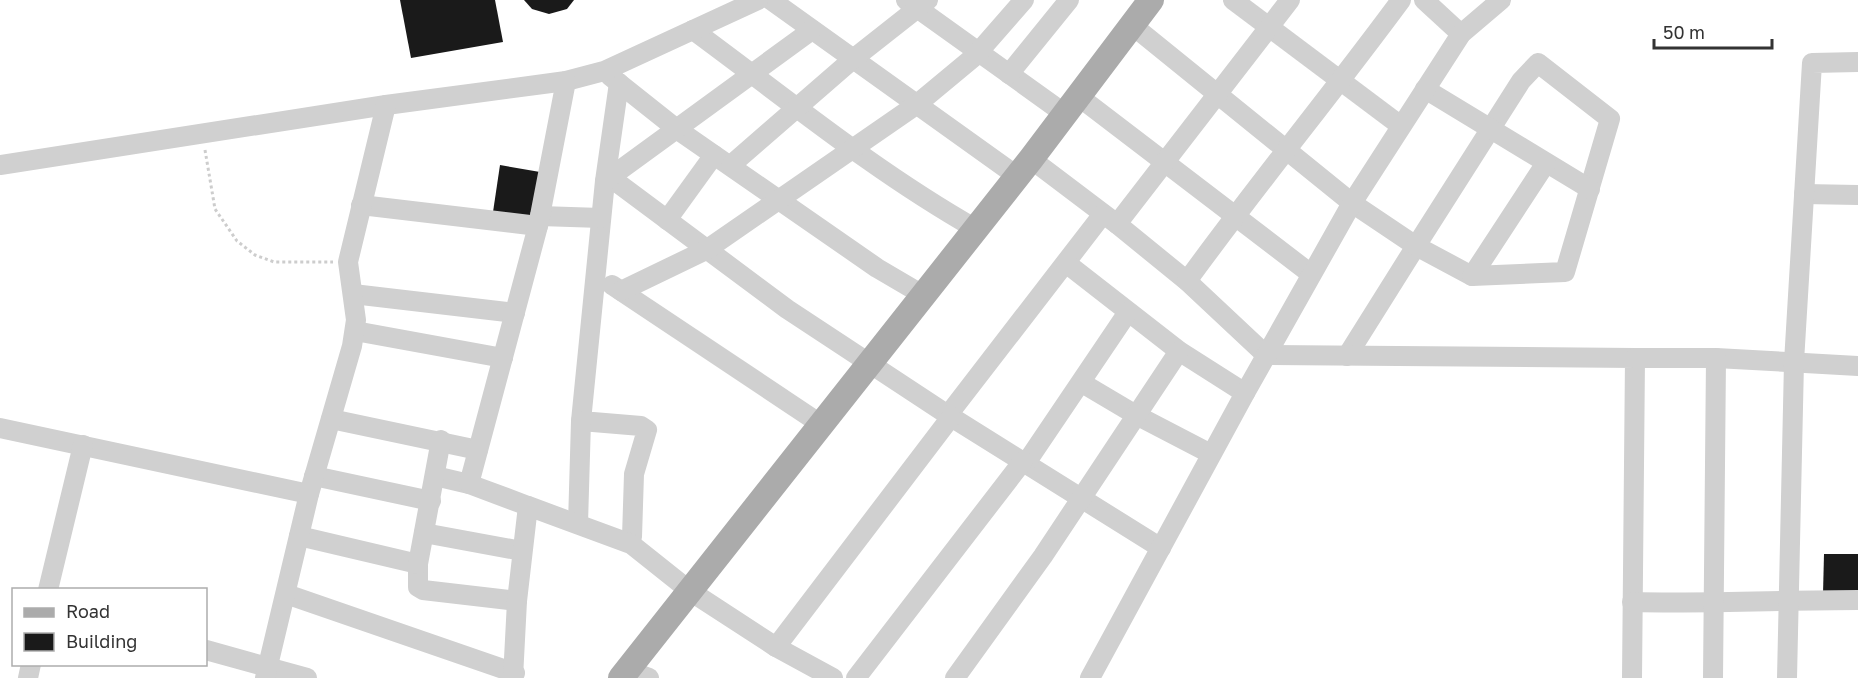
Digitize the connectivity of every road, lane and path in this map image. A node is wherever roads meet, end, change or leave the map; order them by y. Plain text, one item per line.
1 (758, 0) edge
2 (771, 0) edge
3 (1024, 0) edge
4 (1069, 0) edge
5 (1151, 0) edge
6 (1233, 0) edge
7 (1290, 0) edge
8 (1401, 0) edge
9 (1424, 0) edge
10 (1501, 0) edge
11 (917, 3) edge
12 (1132, 25) junction
13 (1270, 27) junction
14 (693, 30) junction
15 (813, 30) junction
16 (1461, 34) junction
17 (978, 52) junction
18 (853, 59) junction
19 (1858, 62) edge
20 (1009, 74) junction
21 (754, 75) junction
22 (611, 77) junction
23 (566, 81) junction
24 (1341, 81) junction
25 (1425, 89) junction
26 (1217, 95) junction
27 (386, 105) junction
28 (915, 105) junction
29 (1072, 105) junction
30 (798, 108) junction
31 (1401, 126) junction
32 (1491, 129) junction
33 (678, 130) junction
34 (203, 134) junction
35 (850, 150) junction
36 (1284, 150) junction
37 (722, 160) junction
38 (1164, 162) junction
39 (1546, 163) junction
40 (0, 165) edge
41 (1024, 168) junction
42 (608, 179) junction
43 (1590, 189) junction
44 (1804, 194) junction
45 (1858, 195) edge
46 (782, 200) junction
47 (1352, 203) junction
48 (361, 205) junction
49 (1234, 216) junction
50 (601, 218) junction
51 (1110, 219) junction
52 (667, 220) junction
53 (539, 221) junction
54 (976, 229) junction
55 (1416, 246) junction
56 (706, 250) junction
57 (348, 262) junction
58 (1066, 263) junction
59 (595, 274) junction
60 (1311, 274) junction
61 (1472, 276) junction
62 (1187, 281) junction
63 (621, 291) junction
64 (353, 294) junction
65 (924, 295) junction
66 (1128, 312) junction
67 (515, 313) junction
68 (355, 331) junction
69 (1179, 351) junction
70 (1266, 355) junction
71 (1347, 356) junction
72 (502, 357) junction
73 (1635, 358) junction
74 (1716, 358) junction
75 (1794, 362) junction
76 (869, 364) junction
77 (1858, 366) edge
78 (1082, 383) junction
79 (1245, 393) junction
80 (1136, 415) junction
81 (949, 416) junction
82 (331, 419) junction
83 (581, 421) junction
84 (822, 425) junction
85 (0, 428) edge
86 (441, 440) junction
87 (83, 445) junction
88 (478, 450) junction
89 (1211, 454) junction
90 (1024, 462) junction
91 (435, 476) junction
92 (469, 484) junction
93 (312, 485) junction
94 (1081, 498) junction
95 (431, 501) junction
96 (528, 506) junction
97 (578, 524) junction
98 (424, 533) junction
99 (299, 536) junction
100 (632, 537) dead end
101 (1161, 548) junction
102 (522, 551) junction
103 (418, 564) junction
104 (48, 588) edge
105 (690, 591) junction
106 (286, 594) junction
107 (1788, 600) junction
108 (1858, 600) edge
109 (517, 601) junction
110 (1632, 602) junction
111 (1713, 604) junction
112 (777, 647) junction
113 (207, 650) edge
114 (267, 672) edge
115 (632, 675) edge
116 (514, 676) edge
117 (307, 678) edge
118 (833, 678) edge
119 (855, 678) edge
120 (955, 678) edge
121 (1090, 678) edge
122 (1632, 678) edge
123 (1713, 678) edge
124 (1787, 678) edge

1 - 14 street
2 - 15 street
3 - 17 street
4 - 20 street
5 - 12 main road
6 - 13 street
7 - 13 street
8 - 24 street
9 - 16 street
10 - 16 street
11 - 17 street
11 - 18 street
12 - 26 street
12 - 29 main road
13 - 24 street
13 - 26 street
14 - 21 street
14 - 22 street
15 - 18 street
15 - 21 street
16 - 25 street
17 - 20 street
17 - 28 street
18 - 28 street
18 - 30 street
19 - 44 street
20 - 29 street
21 - 30 street
21 - 33 street
22 - 23 street
22 - 33 street
22 - 42 street
23 - 27 street
23 - 53 street
24 - 31 street
24 - 36 street
25 - 31 street
25 - 32 street
26 - 36 street
26 - 38 street
27 - 34 street
27 - 48 street
28 - 35 street
28 - 41 street
29 - 38 street
29 - 41 main road
30 - 35 street
30 - 37 street
31 - 47 street
32 - 39 street
32 - 43 street
32 - 55 street
33 - 37 street
33 - 42 street
34 - 40 street
34 - 57 path
35 - 46 street
35 - 54 street
36 - 47 street
36 - 49 street
37 - 46 street
37 - 52 street
38 - 49 street
38 - 51 street
39 - 43 street
39 - 61 street
41 - 51 street
41 - 54 main road
42 - 50 street
42 - 52 street
43 - 61 street
44 - 45 street
44 - 75 street
46 - 56 street
46 - 65 street
47 - 55 street
47 - 60 street
48 - 53 street
48 - 57 street
49 - 60 street
49 - 62 street
50 - 53 street
50 - 59 street
51 - 58 street
51 - 62 street
52 - 56 street
53 - 67 street
54 - 65 main road
55 - 61 street
55 - 71 street
56 - 63 street
56 - 76 street
57 - 64 street
58 - 66 street
58 - 81 street
59 - 63 street
59 - 83 street
60 - 70 street
62 - 70 street
63 - 84 street
64 - 67 street
64 - 68 street
65 - 76 main road
66 - 69 street
66 - 78 street
67 - 72 street
68 - 72 street
68 - 82 street
69 - 79 street
69 - 80 street
70 - 71 street
70 - 79 street
71 - 73 street
72 - 88 street
73 - 74 street
73 - 110 street
74 - 75 street
74 - 111 street
75 - 77 street
75 - 107 street
76 - 81 street
76 - 84 main road
78 - 80 street
78 - 90 street
79 - 89 street
80 - 89 street
80 - 94 street
81 - 90 street
81 - 112 street
82 - 86 street
82 - 93 street
83 - 97 street
83 - 100 street
84 - 105 main road
85 - 87 street
86 - 88 street
86 - 91 street
87 - 93 street
87 - 104 street
88 - 92 street
89 - 101 street
90 - 94 street
90 - 119 street
91 - 92 street
91 - 95 street
92 - 96 street
93 - 95 street
93 - 99 street
94 - 101 street
94 - 120 street
95 - 98 street
96 - 97 street
96 - 102 street
97 - 105 street
98 - 102 street
98 - 103 street
99 - 103 street
99 - 106 street
101 - 121 street
102 - 109 street
103 - 109 street
105 - 112 street
105 - 115 main road
106 - 114 street
106 - 116 street
107 - 108 street
107 - 111 street
107 - 124 street
109 - 116 street
110 - 111 street
110 - 122 street
111 - 123 street
112 - 118 street
113 - 114 street
114 - 117 street

